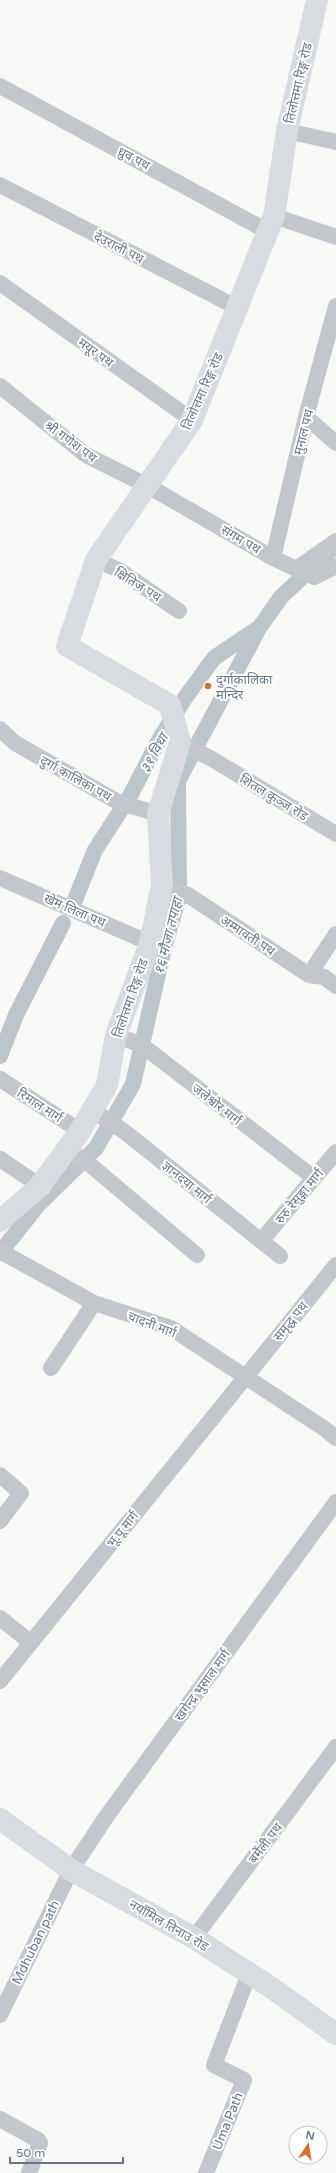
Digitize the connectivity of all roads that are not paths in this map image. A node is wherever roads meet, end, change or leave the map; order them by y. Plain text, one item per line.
1 (317, 0) edge
2 (0, 86) edge
3 (287, 131) junction
4 (336, 142) edge
5 (0, 185) edge
6 (271, 223) junction
7 (336, 237) edge
8 (0, 283) edge
9 (336, 306) edge
10 (238, 308) junction
11 (333, 328) edge
12 (0, 386) edge
13 (306, 417) junction
14 (192, 420) junction
15 (336, 443) edge
16 (148, 486) junction
17 (336, 541) edge
18 (274, 558) junction
19 (96, 560) junction
20 (336, 566) edge
21 (296, 569) junction
22 (179, 611) dead end
23 (0, 729) edge
24 (180, 742) junction
25 (158, 814) junction
26 (336, 834) edge
27 (0, 878) edge
28 (162, 885) junction
29 (336, 934) edge
30 (150, 943) junction
31 (309, 975) junction
32 (336, 986) edge
33 (117, 1036) junction
34 (0, 1079) edge
35 (92, 1110) junction
36 (80, 1131) junction
37 (67, 1150) junction
38 (336, 1152) edge
39 (0, 1159) edge
40 (314, 1178) junction
41 (40, 1186) junction
42 (2, 1217) edge
43 (261, 1241) junction
44 (0, 1251) edge
45 (197, 1255) dead end
46 (280, 1256) dead end
47 (336, 1265) edge
48 (94, 1303) junction
49 (51, 1368) dead end
50 (244, 1377) junction
51 (336, 1438) edge
52 (0, 1475) edge
53 (336, 1502) edge
54 (0, 1521) edge
55 (0, 1618) edge
56 (30, 1642) junction
57 (0, 1681) edge
58 (336, 1747) edge
59 (0, 1819) edge
60 (71, 1870) junction
61 (194, 1938) junction
62 (249, 1974) junction
63 (0, 2015) edge
64 (336, 2034) edge
65 (0, 2119) edge
66 (29, 2173) edge
67 (206, 2173) edge

1 - 3 street, तिलोत्तमा रिङ्ग रोड
2 - 6 street, ध्रुव पथ
3 - 4 street
3 - 6 street, तिलोत्तमा रिङ्ग रोड
5 - 10 street, देउराली पथ
6 - 7 street, ध्रुव पथ
6 - 10 street, तिलोत्तमा रिङ्ग रोड
8 - 14 street, मयूर पथ
9 - 11 street, मुनाल पथ
10 - 14 street, तिलोत्तमा रिङ्ग रोड
11 - 13 street, मुनाल पथ
12 - 16 street, श्री गणेश पथ
13 - 15 street
13 - 18 street, मुनाल पथ
14 - 16 street, तिलोत्तमा रिङ्ग रोड
16 - 18 street, संगम पथ
16 - 19 street, तिलोत्तमा रिङ्ग रोड
17 - 21 street
18 - 21 street, संगम पथ
19 - 22 street, क्षितिज पथ
19 - 24 street, तिलोत्तमा रिङ्ग रोड
20 - 21 street, संगम पथ
23 - 25 street, दुर्गा कालिका पथ
24 - 25 street, तिलोत्तमा रिङ्ग रोड
24 - 26 street, शितल कुञ्ज रोड
25 - 28 street, तिलोत्तमा रिङ्ग रोड
27 - 30 street, खेम लिला पथ
28 - 30 street, तिलोत्तमा रिङ्ग रोड
28 - 31 street, अम्मावती पथ
29 - 31 street
30 - 33 street, तिलोत्तमा रिङ्ग रोड
31 - 32 street, अम्मावती पथ
33 - 35 street, तिलोत्तमा रिङ्ग रोड
33 - 40 street, जलेश्वोर मार्ग
34 - 36 street, रिमाल मार्ग
35 - 36 street, तिलोत्तमा रिङ्ग रोड
35 - 43 street, ज्ञानदया मार्ग
36 - 37 street, तिलोत्तमा रिङ्ग रोड
37 - 41 street, तिलोत्तमा रिङ्ग रोड
37 - 45 street
38 - 40 street, रुरु रेसुङ्गा मार्ग
39 - 41 street
40 - 43 street, रुरु रेसुङ्गा मार्ग
41 - 42 street, तिलोत्तमा रिङ्ग रोड
43 - 46 street, ज्ञानदया मार्ग
44 - 48 street, चादनी मार्ग
47 - 50 street, समृद्ध पथ
48 - 49 street
48 - 50 street, चादनी मार्ग
50 - 51 street, चादनी मार्ग
50 - 56 street, भू.पू मार्ग
52 - 54 street
53 - 60 street, खगेन्द्र भुसाल मार्ग
55 - 56 street
56 - 57 street, भू.पू मार्ग
58 - 61 street, बर्मेली पथ
59 - 60 street, नयाँमिल तिनाउ रोड
60 - 61 street, नयाँमिल तिनाउ रोड
60 - 63 street, Mdhuban path
61 - 62 street, नयाँमिल तिनाउ रोड
62 - 64 street, नयाँमिल तिनाउ रोड
62 - 67 street, Uma Path
65 - 66 street

